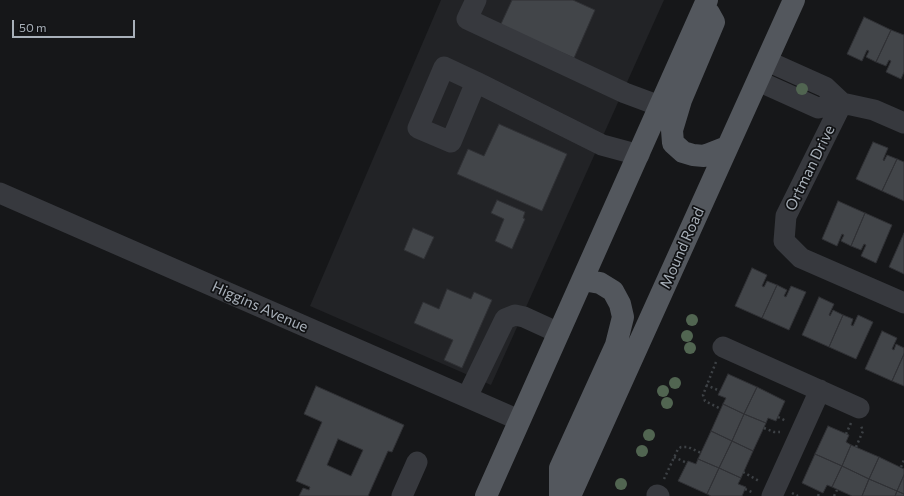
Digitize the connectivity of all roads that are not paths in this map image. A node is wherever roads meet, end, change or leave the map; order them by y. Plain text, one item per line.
1 (476, 0) edge
2 (794, 0) edge
3 (703, 2) edge
4 (767, 60) junction
5 (758, 81) junction
6 (476, 82) dead end
7 (842, 103) junction
8 (660, 106) junction
9 (904, 123) edge
10 (728, 147) junction
11 (639, 155) junction
12 (0, 193) edge
13 (583, 280) junction
14 (904, 304) edge
15 (559, 333) junction
16 (721, 351) road end
17 (820, 390) junction
18 (467, 397) junction
19 (856, 414) road end
20 (519, 420) junction
21 (417, 462) dead end
22 (760, 492) edge
23 (402, 496) edge
24 (486, 496) edge
25 (560, 496) edge
26 (570, 496) edge

1 - 8 street
2 - 4 main road, Mound Road
3 - 8 main road
3 - 10 main road
4 - 5 main road, Mound Road
4 - 7 street
5 - 7 street
5 - 10 main road, Mound Road
6 - 11 street
7 - 9 street
7 - 14 street, Ortman Drive
8 - 11 main road
10 - 26 main road, Mound Road
11 - 13 main road
12 - 18 street, Higgins Avenue
13 - 15 main road
13 - 25 main road
15 - 18 street
15 - 20 main road
16 - 17 street
17 - 19 street
17 - 22 street
18 - 20 street, Higgins Avenue
20 - 24 main road
21 - 23 street

